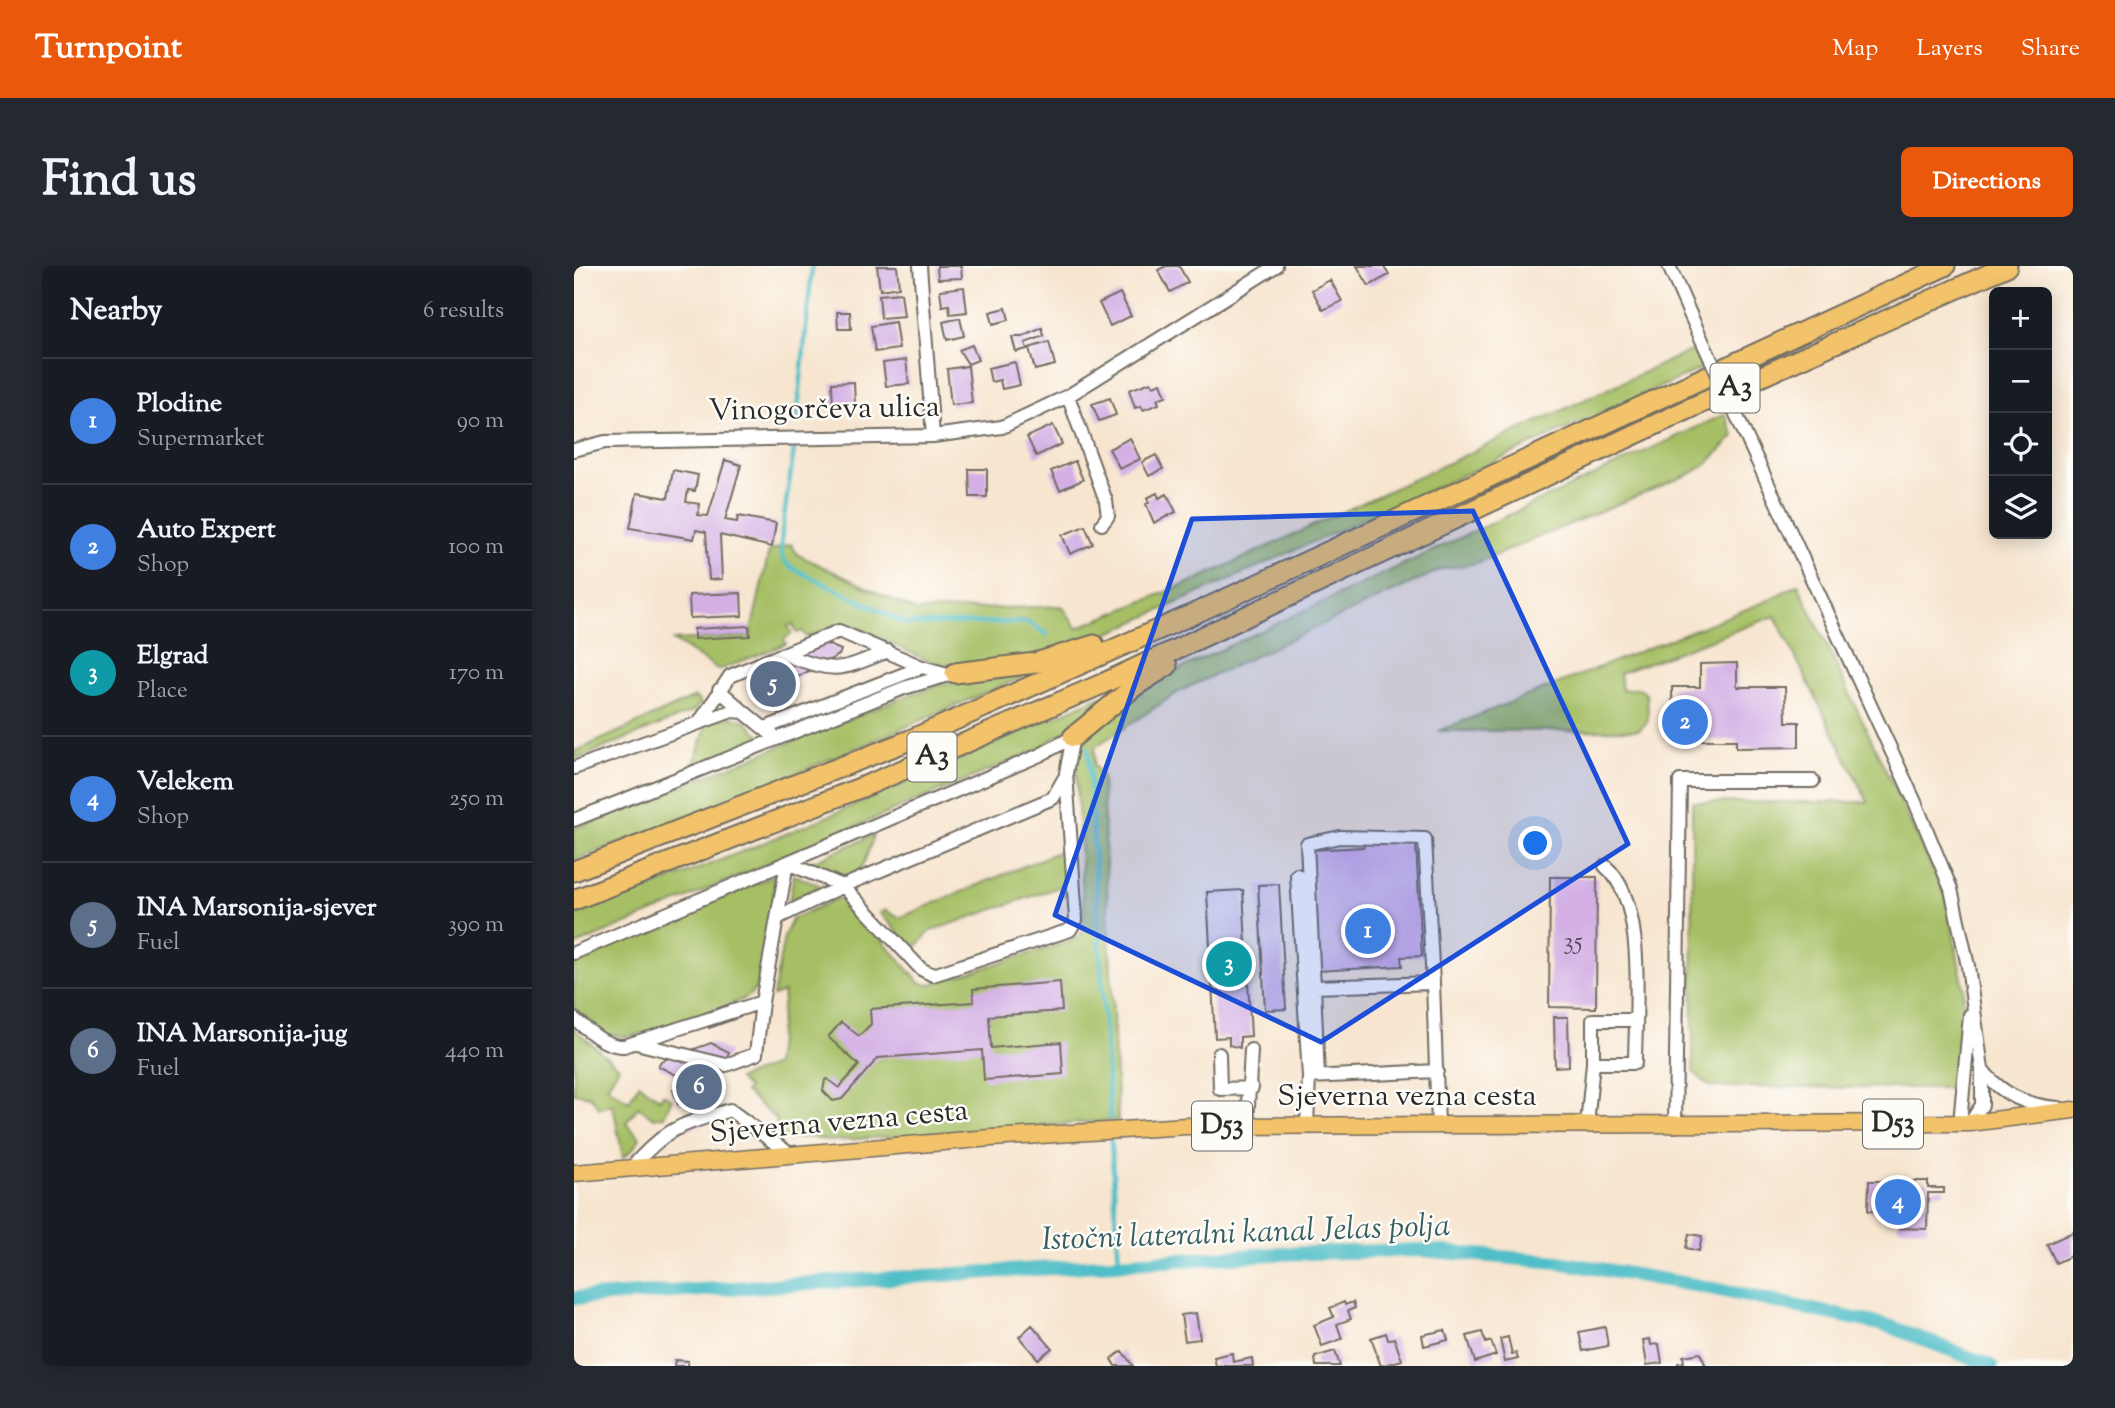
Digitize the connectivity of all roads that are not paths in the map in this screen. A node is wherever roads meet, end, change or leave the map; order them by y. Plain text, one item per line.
1 (920, 266) edge
2 (1276, 266) edge
3 (1669, 266) edge
4 (1945, 266) edge
5 (2007, 266) edge
6 (1068, 396) junction
7 (933, 436) junction
8 (574, 450) edge
9 (1102, 524) dead end
10 (1283, 600) junction
11 (1200, 611) junction
12 (888, 651) junction
13 (785, 654) junction
14 (922, 667) junction
15 (955, 673) junction
16 (719, 690) junction
17 (744, 712) junction
18 (701, 720) junction
19 (765, 728) junction
20 (1073, 737) junction
21 (777, 739) junction
22 (574, 768) edge
23 (1066, 773) junction
24 (1813, 781) dead end
25 (574, 820) edge
26 (787, 863) junction
27 (1605, 866) dead end
28 (574, 871) edge
29 (1297, 876) dead end
30 (843, 887) junction
31 (574, 900) edge
32 (777, 919) junction
33 (574, 953) edge
34 (1433, 983) junction
35 (1314, 987) junction
36 (1971, 997) junction
37 (762, 1002) junction
38 (574, 1019) edge
39 (1635, 1020) junction
40 (636, 1043) junction
41 (1251, 1050) dead end
42 (1219, 1054) dead end
43 (1593, 1063) junction
44 (1982, 1069) junction
45 (1437, 1072) junction
46 (1313, 1076) junction
47 (1252, 1088) junction
48 (2073, 1110) edge
49 (1965, 1123) junction
50 (1247, 1125) junction
51 (1307, 1125) junction
52 (1438, 1125) junction
53 (1587, 1125) junction
54 (1675, 1126) junction
55 (791, 1155) junction
56 (629, 1169) junction
57 (574, 1173) edge

1 - 7 street
2 - 6 street, Vinogorčeva ulica
3 - 36 street, bridge
4 - 11 highway, A3
5 - 10 highway, A3
6 - 7 street, Vinogorčeva ulica
6 - 9 street
7 - 8 street, Vinogorčeva ulica
10 - 20 highway
10 - 31 highway, A3
11 - 15 highway
11 - 28 highway, A3
12 - 13 street
12 - 13 street
12 - 14 street
13 - 16 street
14 - 15 street
14 - 19 street
15 - 21 street
16 - 17 street
16 - 18 street
17 - 18 street
17 - 19 street
18 - 22 street
19 - 21 street
20 - 23 street
20 - 26 street
21 - 25 street
23 - 30 street
23 - 30 street
24 - 54 street
26 - 30 street
26 - 32 street
26 - 33 street
27 - 39 street
29 - 46 street
30 - 32 street
32 - 37 street
34 - 35 street
34 - 35 street
34 - 45 street
35 - 46 street
36 - 44 street
36 - 49 street
37 - 40 street
37 - 40 street
38 - 40 street
39 - 43 street
39 - 43 street
41 - 47 street
42 - 47 street
43 - 53 street
44 - 48 street
44 - 49 street
45 - 46 street
45 - 52 street
46 - 51 street
47 - 50 street
48 - 49 main road, Sjeverna vezna cesta / D53
49 - 54 main road, Sjeverna vezna cesta / D53
50 - 51 main road, Sjeverna vezna cesta / D53
50 - 55 main road, Sjeverna vezna cesta / D53
51 - 52 main road, Sjeverna vezna cesta / D53
52 - 53 main road, Sjeverna vezna cesta / D53
53 - 54 main road, Sjeverna vezna cesta / D53
55 - 56 main road, Sjeverna vezna cesta / D53
55 - 56 street
56 - 57 main road, Sjeverna vezna cesta / D53

